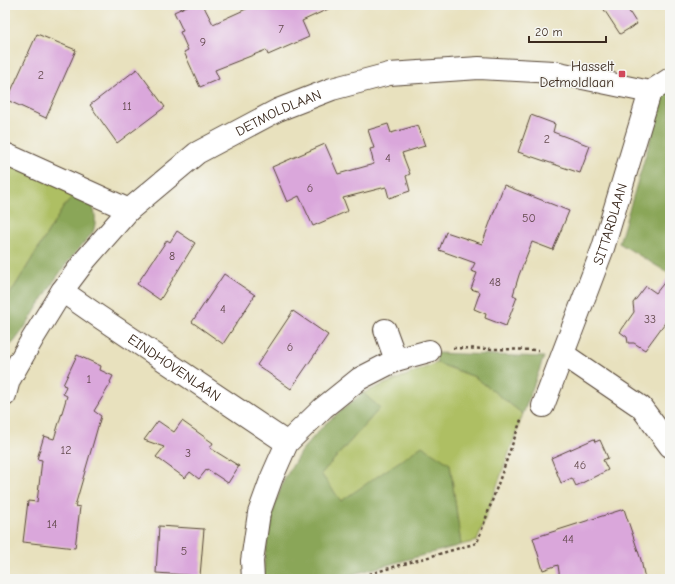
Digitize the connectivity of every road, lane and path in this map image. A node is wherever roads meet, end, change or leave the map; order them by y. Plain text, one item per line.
1 (670, 79) edge
2 (650, 92) junction
3 (5, 154) edge
4 (129, 210) junction
5 (62, 291) junction
6 (385, 330) dead end
7 (429, 351) joint
8 (563, 354) junction
9 (396, 360) junction
10 (6, 384) edge
11 (543, 406) joint
12 (287, 443) junction
13 (670, 446) edge
14 (253, 579) edge
15 (352, 579) edge

1 - 2 street
2 - 4 street, DETMOLDLAAN
2 - 8 street, SITTARDLAAN
3 - 4 street
4 - 5 street, DETMOLDLAAN
5 - 10 street, DETMOLDLAAN
5 - 12 street, EINDHOVENLAAN
6 - 9 street
7 - 8 path
7 - 9 street
8 - 11 street, SITTARDLAAN
8 - 13 street
9 - 12 street
11 - 15 path
12 - 14 street

